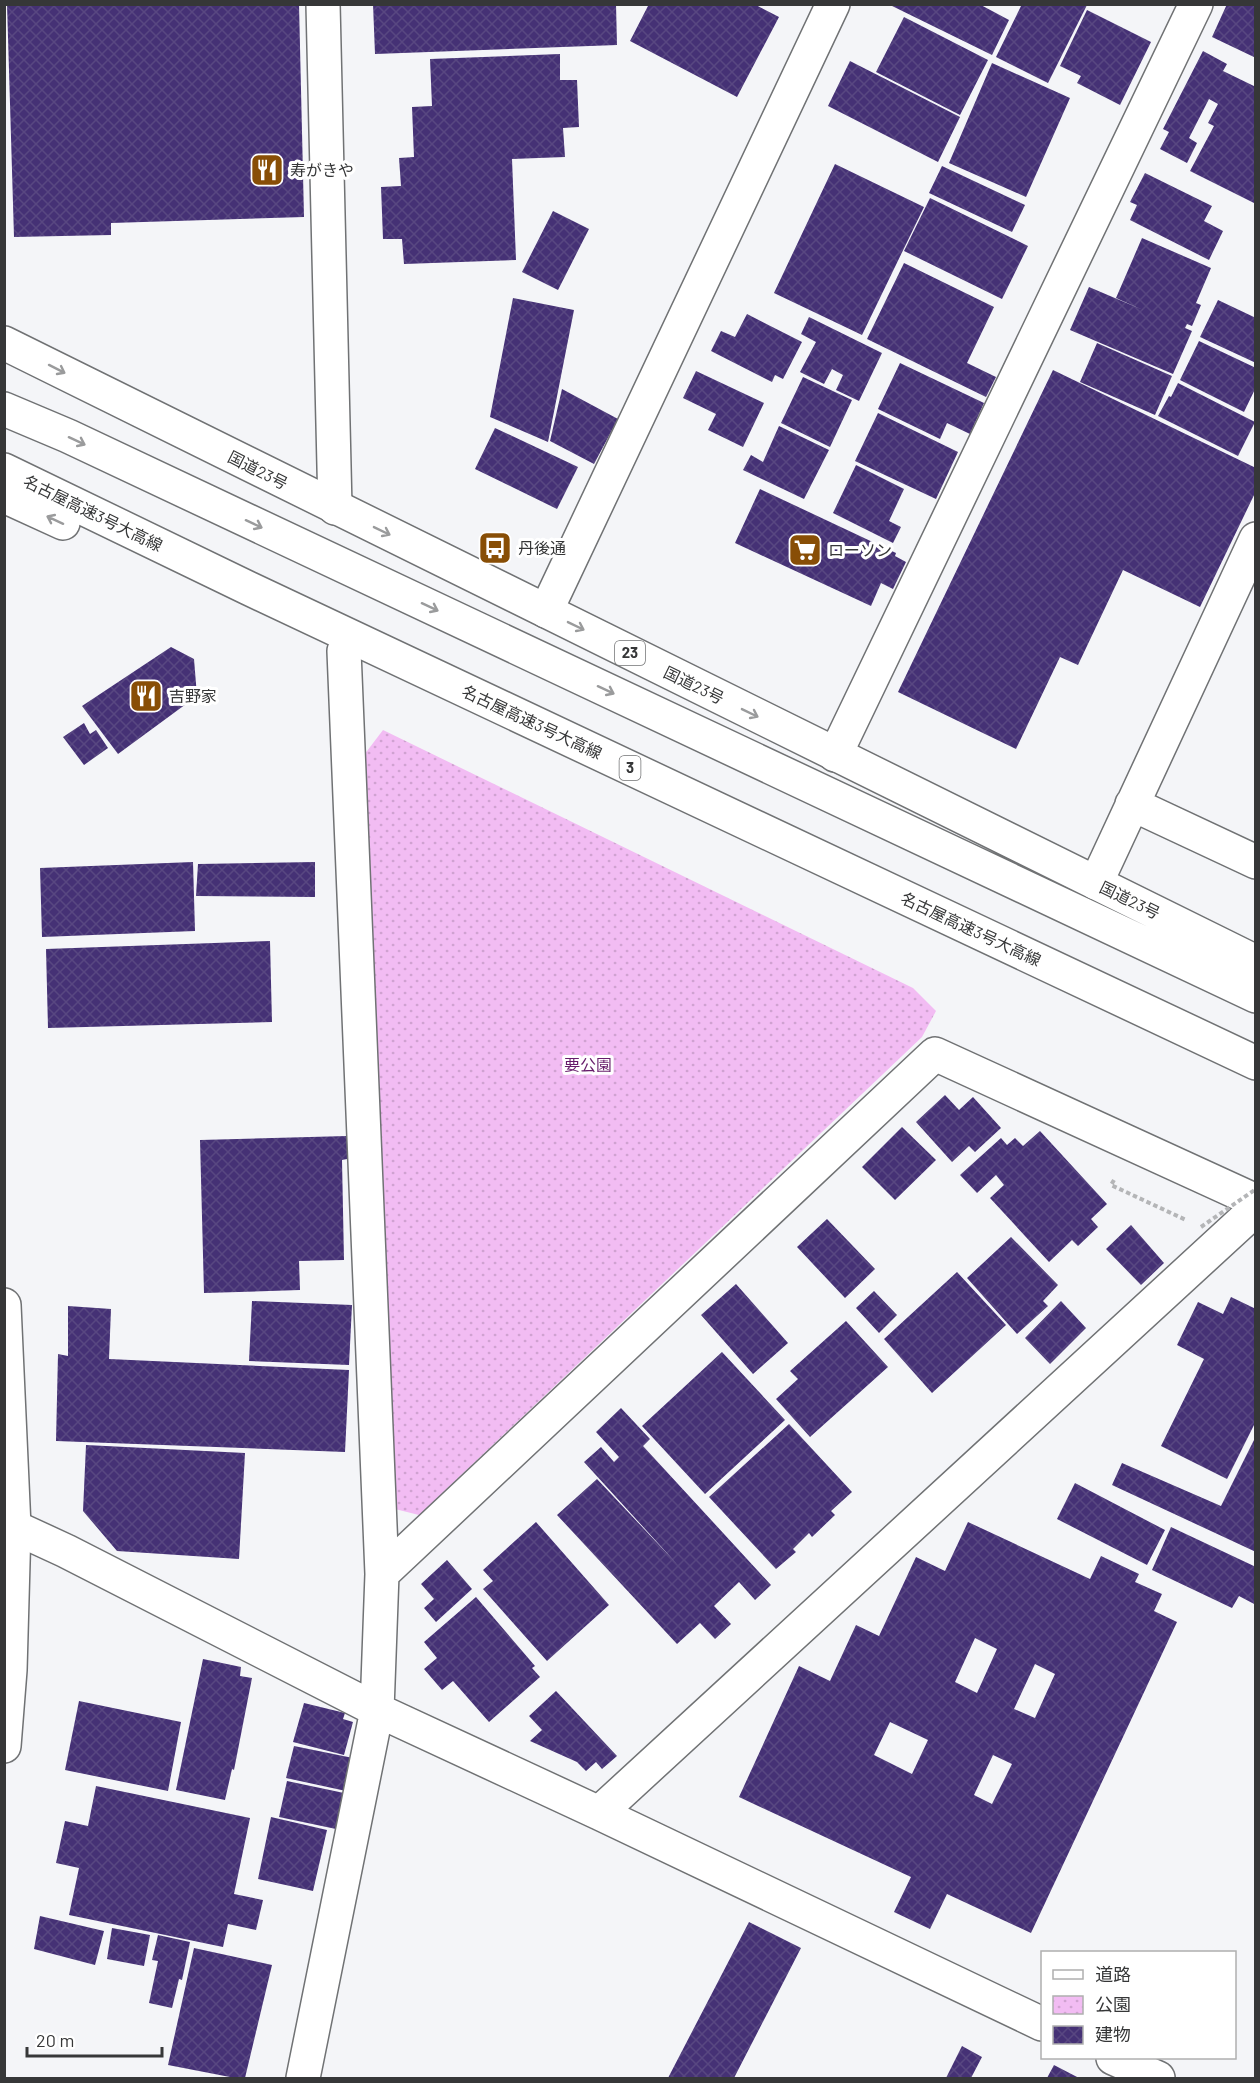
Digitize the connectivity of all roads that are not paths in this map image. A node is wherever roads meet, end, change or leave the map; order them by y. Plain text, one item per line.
1 (323, 4) edge
2 (832, 4) edge
3 (1196, 4) edge
4 (4, 343) edge
5 (4, 409) edge
6 (4, 470) edge
7 (4, 496) edge
8 (335, 508) junction
9 (1256, 539) edge
10 (546, 611) junction
11 (344, 651) junction
12 (835, 754) junction
13 (1132, 804) junction
14 (1256, 862) edge
15 (1096, 883) junction
16 (1256, 962) edge
17 (1256, 996) edge
18 (1256, 1064) edge
19 (1256, 1201) edge
20 (1256, 1209) edge
21 (4, 1305) edge
22 (9, 1526) edge
23 (382, 1574) junction
24 (377, 1710) junction
25 (4, 1746) edge
26 (599, 1813) junction
27 (1041, 2024) edge
28 (1115, 2059) edge
29 (303, 2079) edge
30 (1158, 2079) edge

1 - 8 main road
2 - 10 main road
3 - 12 main road
4 -> 8 main road, 国道23号 / 23
5 -> 17 main road
6 - 18 main road, 名古屋高速3号大高線 / 3
11 -> 7 main road
8 -> 10 main road, 国道23号 / 23
9 - 13 main road
10 -> 12 main road, 国道23号 / 23
11 - 18 main road
11 - 23 main road
12 - 15 main road, 国道23号 / 23
13 - 14 main road
13 - 15 main road
15 - 16 main road, 国道23号 / 23
19 - 23 main road
20 - 26 main road
21 - 22 main road
22 - 24 main road
22 - 25 main road
23 - 24 main road
24 - 26 main road
24 - 29 main road
26 - 27 main road
28 - 30 main road

